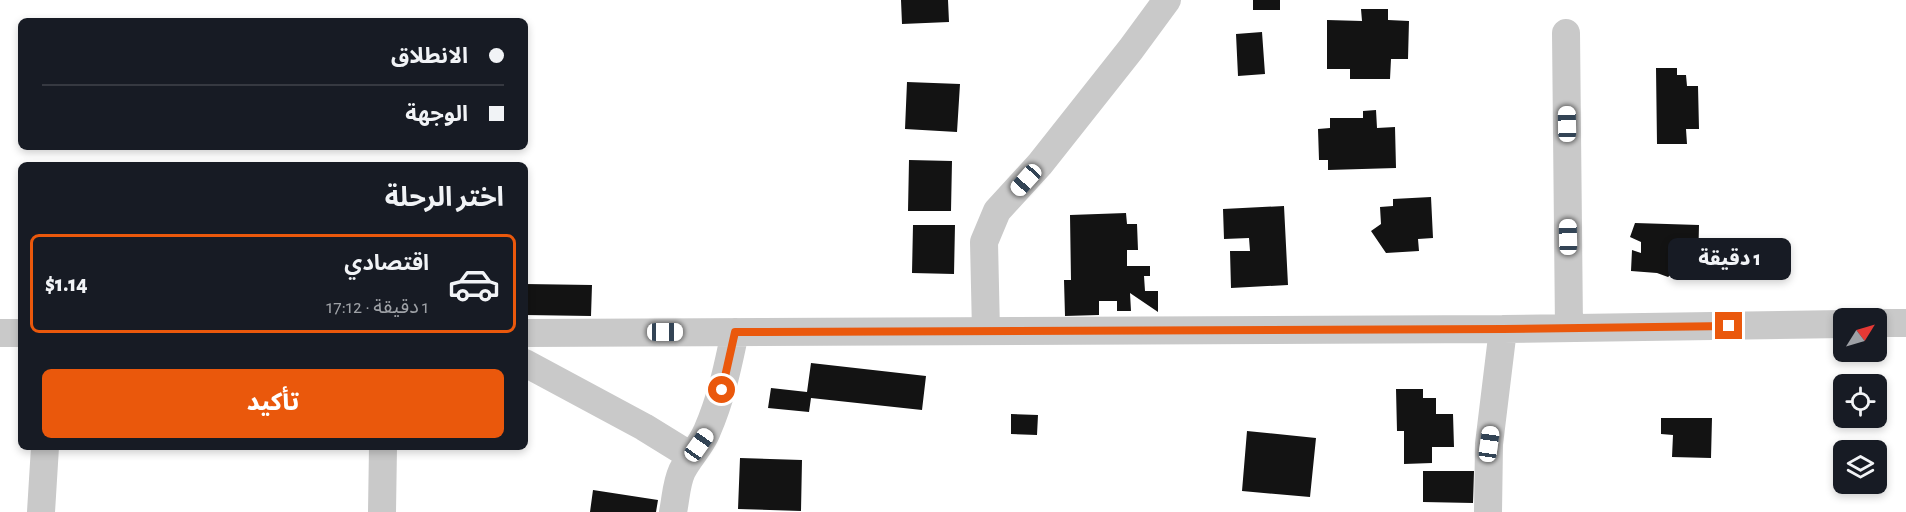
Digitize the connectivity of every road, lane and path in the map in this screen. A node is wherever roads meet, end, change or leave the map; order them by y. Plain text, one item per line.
1 (1167, 0) edge
2 (1566, 33) dead end
3 (1887, 323) edge
4 (1906, 323) edge
5 (1833, 324) edge
6 (1569, 328) junction
7 (1503, 329) junction
8 (986, 331) junction
9 (735, 332) junction
10 (0, 333) edge
11 (18, 333) edge
12 (528, 333) edge
13 (528, 365) edge
14 (45, 450) edge
15 (383, 450) edge
16 (691, 456) junction
17 (41, 512) edge
18 (382, 512) edge
19 (673, 512) edge
20 (1488, 512) edge

1 - 8 street
2 - 6 street
3 - 4 street
5 - 6 street
6 - 7 street
7 - 8 street
7 - 20 street
8 - 9 street
9 - 12 street
9 - 16 street
10 - 11 street
13 - 16 street
14 - 17 street
15 - 18 street
16 - 19 street

